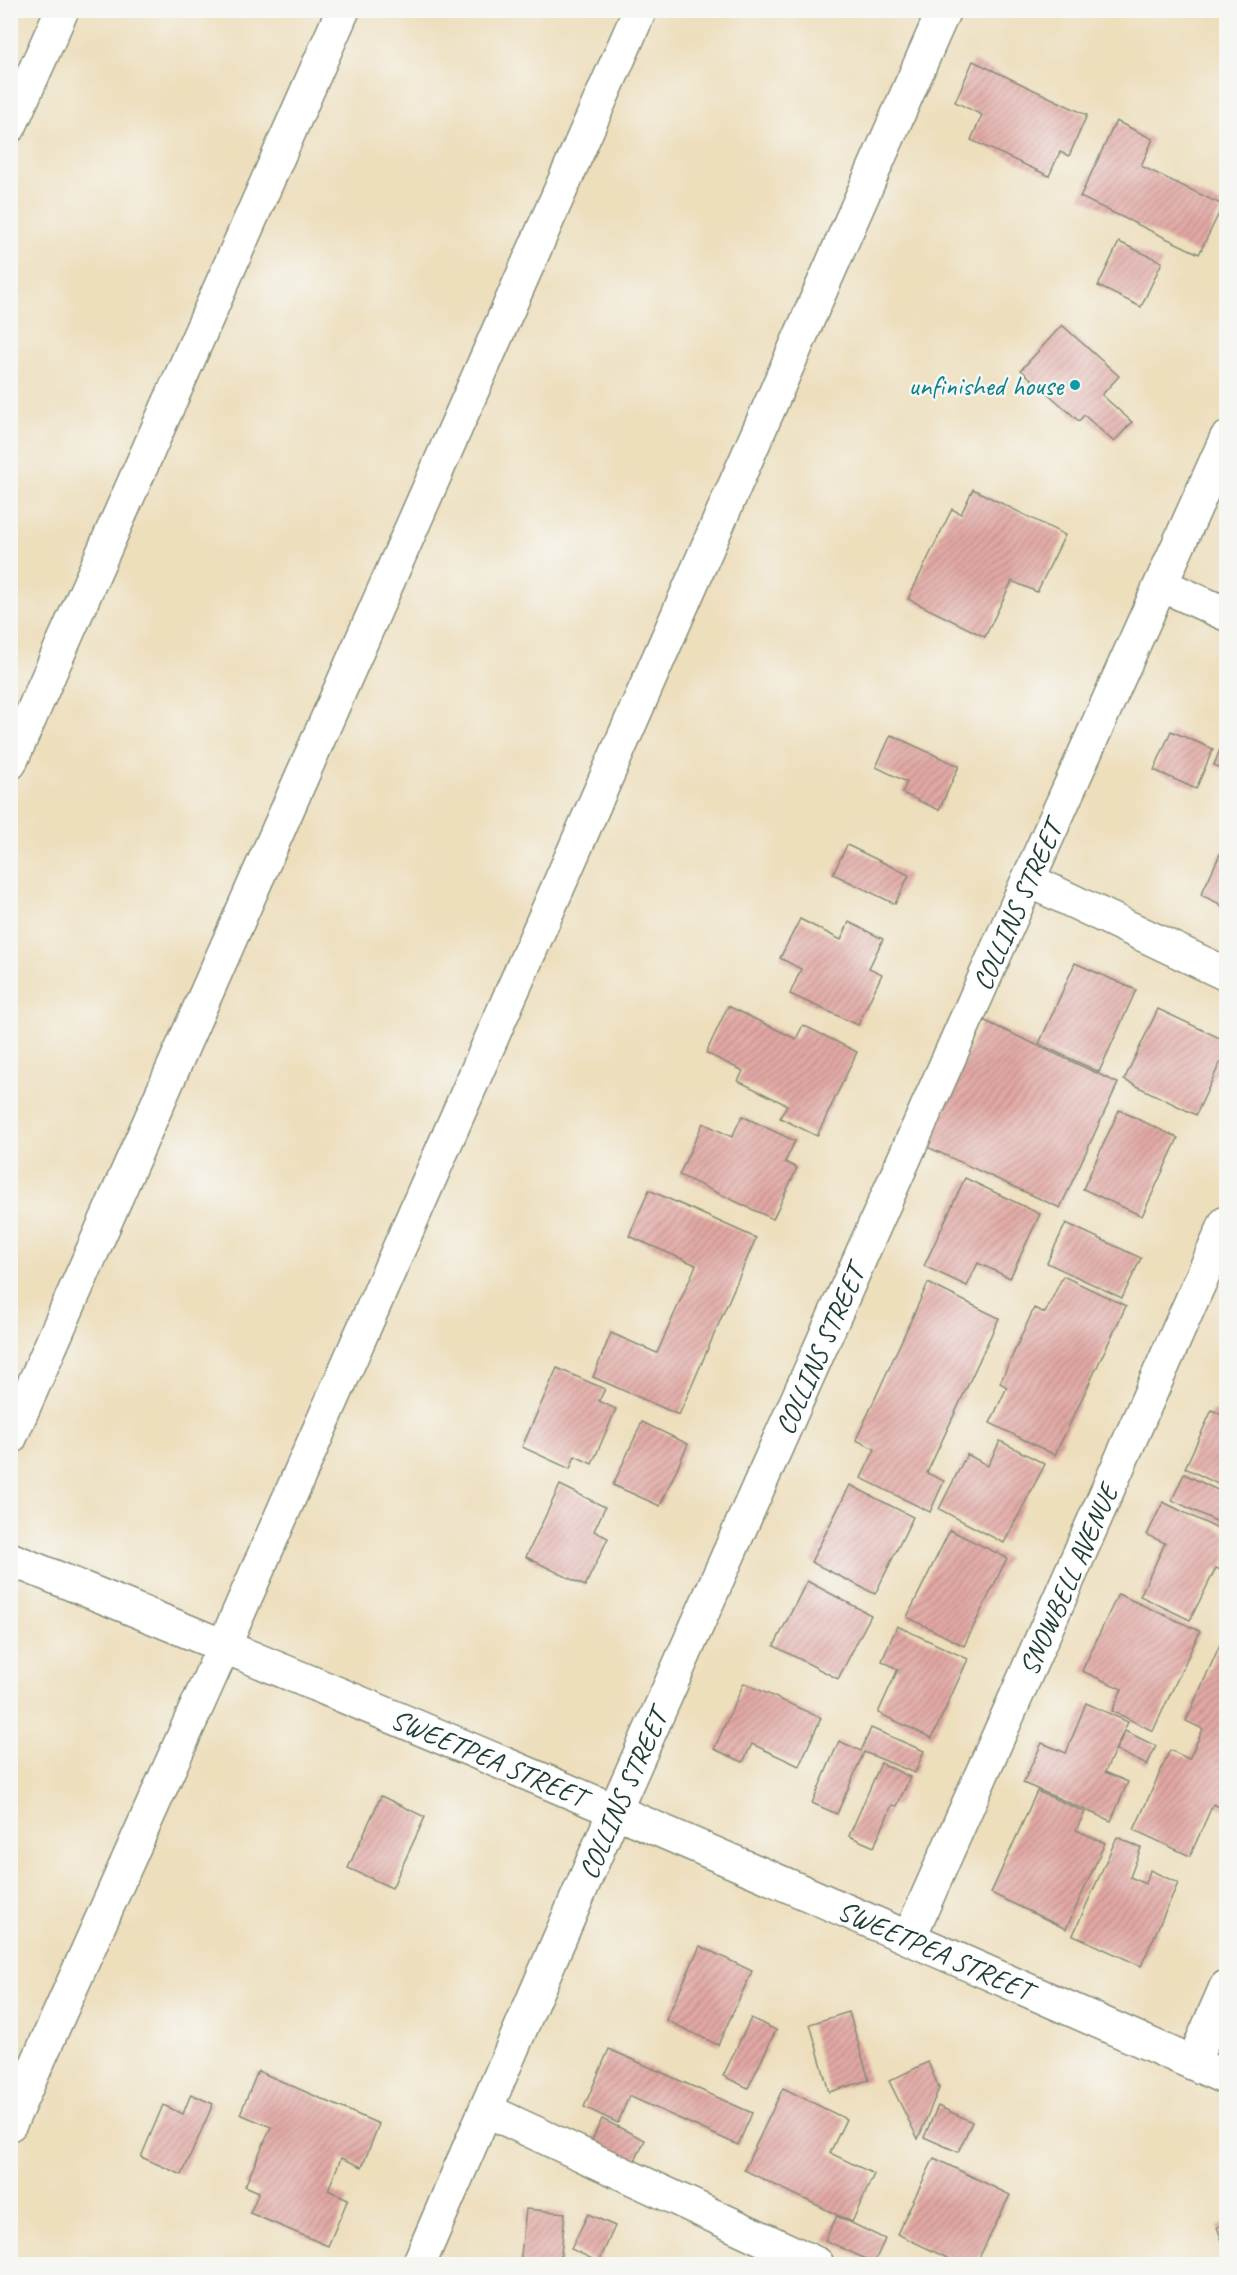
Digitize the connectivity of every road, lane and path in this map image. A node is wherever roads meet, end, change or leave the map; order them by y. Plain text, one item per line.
1 (62, 10) edge
2 (343, 10) edge
3 (640, 10) edge
4 (944, 10) edge
5 (10, 126) edge
6 (1227, 439) edge
7 (1162, 585) junction
8 (1227, 614) edge
9 (10, 763) edge
10 (1028, 880) junction
11 (1227, 974) edge
12 (1227, 1223) edge
13 (10, 1438) edge
14 (10, 1559) edge
15 (224, 1646) junction
16 (615, 1810) junction
17 (909, 1938) junction
18 (1227, 1987) edge
19 (1193, 2063) junction
20 (1227, 2078) edge
21 (486, 2110) junction
22 (10, 2124) edge
23 (778, 2257) edge
24 (419, 2265) edge
25 (817, 2265) edge

1 - 5 street
2 - 9 street
3 - 13 street
4 - 15 street
6 - 7 street, COLLINS STREET
7 - 8 street
7 - 10 street, COLLINS STREET
10 - 11 street
10 - 16 street, COLLINS STREET
12 - 17 street, SNOWBELL AVENUE
14 - 15 street, SWEETPEA STREET
15 - 16 street, SWEETPEA STREET
15 - 22 street
16 - 17 street, SWEETPEA STREET
16 - 21 street, COLLINS STREET
17 - 19 street, SWEETPEA STREET
18 - 19 street
19 - 20 street, SWEETPEA STREET
21 - 23 street
21 - 24 street, COLLINS STREET
23 - 25 street

